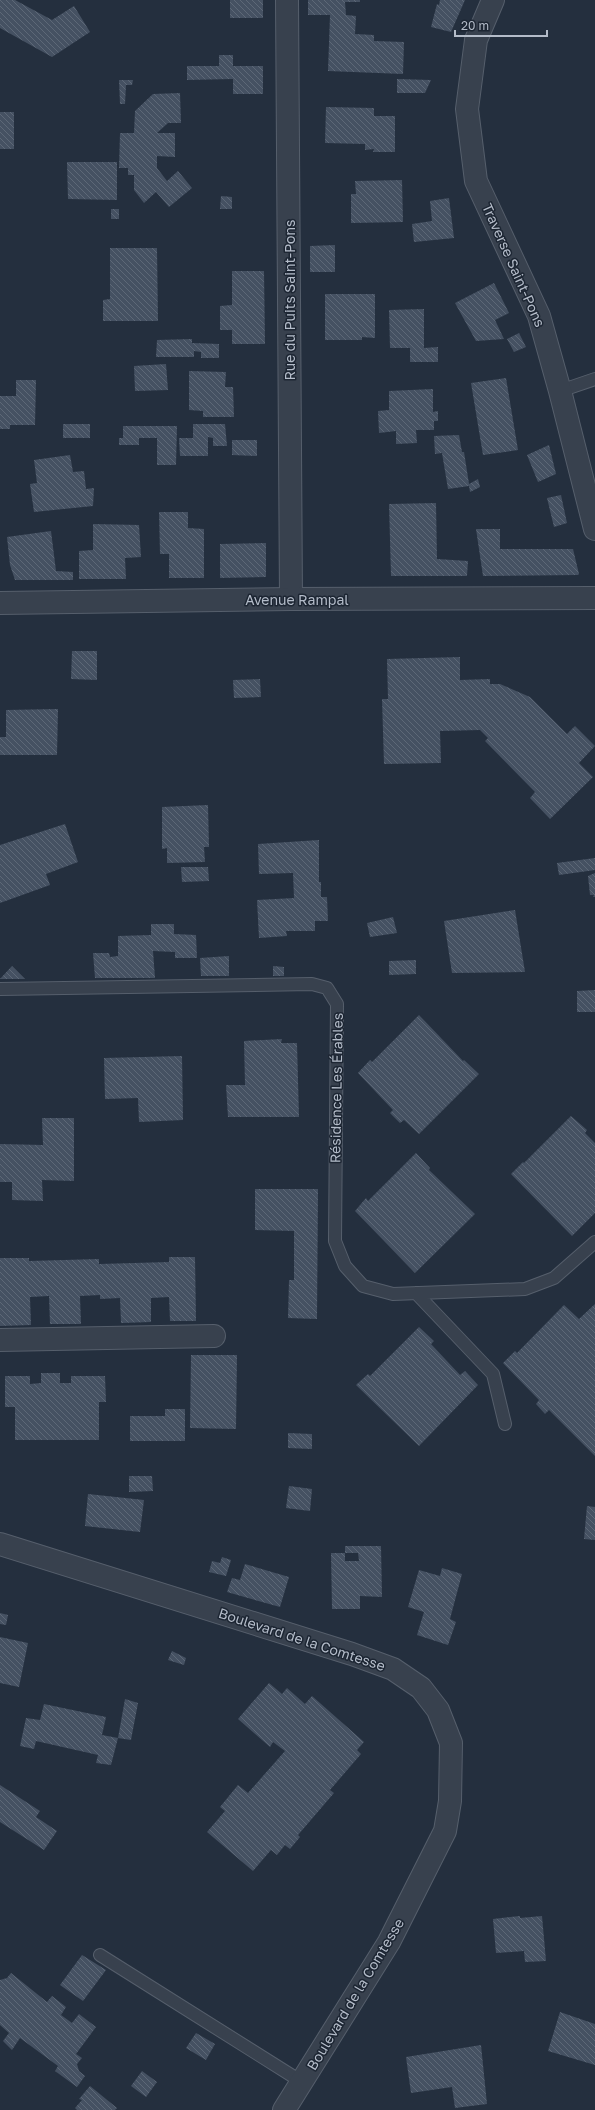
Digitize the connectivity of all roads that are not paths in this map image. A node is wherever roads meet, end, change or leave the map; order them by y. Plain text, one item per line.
1 (287, 0) edge
2 (493, 0) edge
3 (595, 378) edge
4 (560, 391) junction
5 (595, 529) edge
6 (595, 598) edge
7 (291, 599) junction
8 (0, 603) edge
9 (0, 989) edge
10 (595, 1242) edge
11 (416, 1293) junction
12 (214, 1336) dead end
13 (0, 1340) edge
14 (505, 1424) dead end
15 (0, 1544) edge
16 (100, 1955) dead end
17 (302, 2082) junction
18 (284, 2110) edge

1 - 7 street, Rue du Puits Saint-Pons
2 - 4 street, Traverse Saint-Pons
3 - 4 lane
4 - 5 street, Traverse Saint-Pons
6 - 7 street, Avenue Rampal
7 - 8 street, Avenue Rampal
9 - 11 lane, Résidence Les Érables
10 - 11 lane, Résidence Les Érables
11 - 14 lane
12 - 13 street
15 - 17 street, Boulevard de la Comtesse
16 - 17 lane
17 - 18 street, Boulevard de la Comtesse

